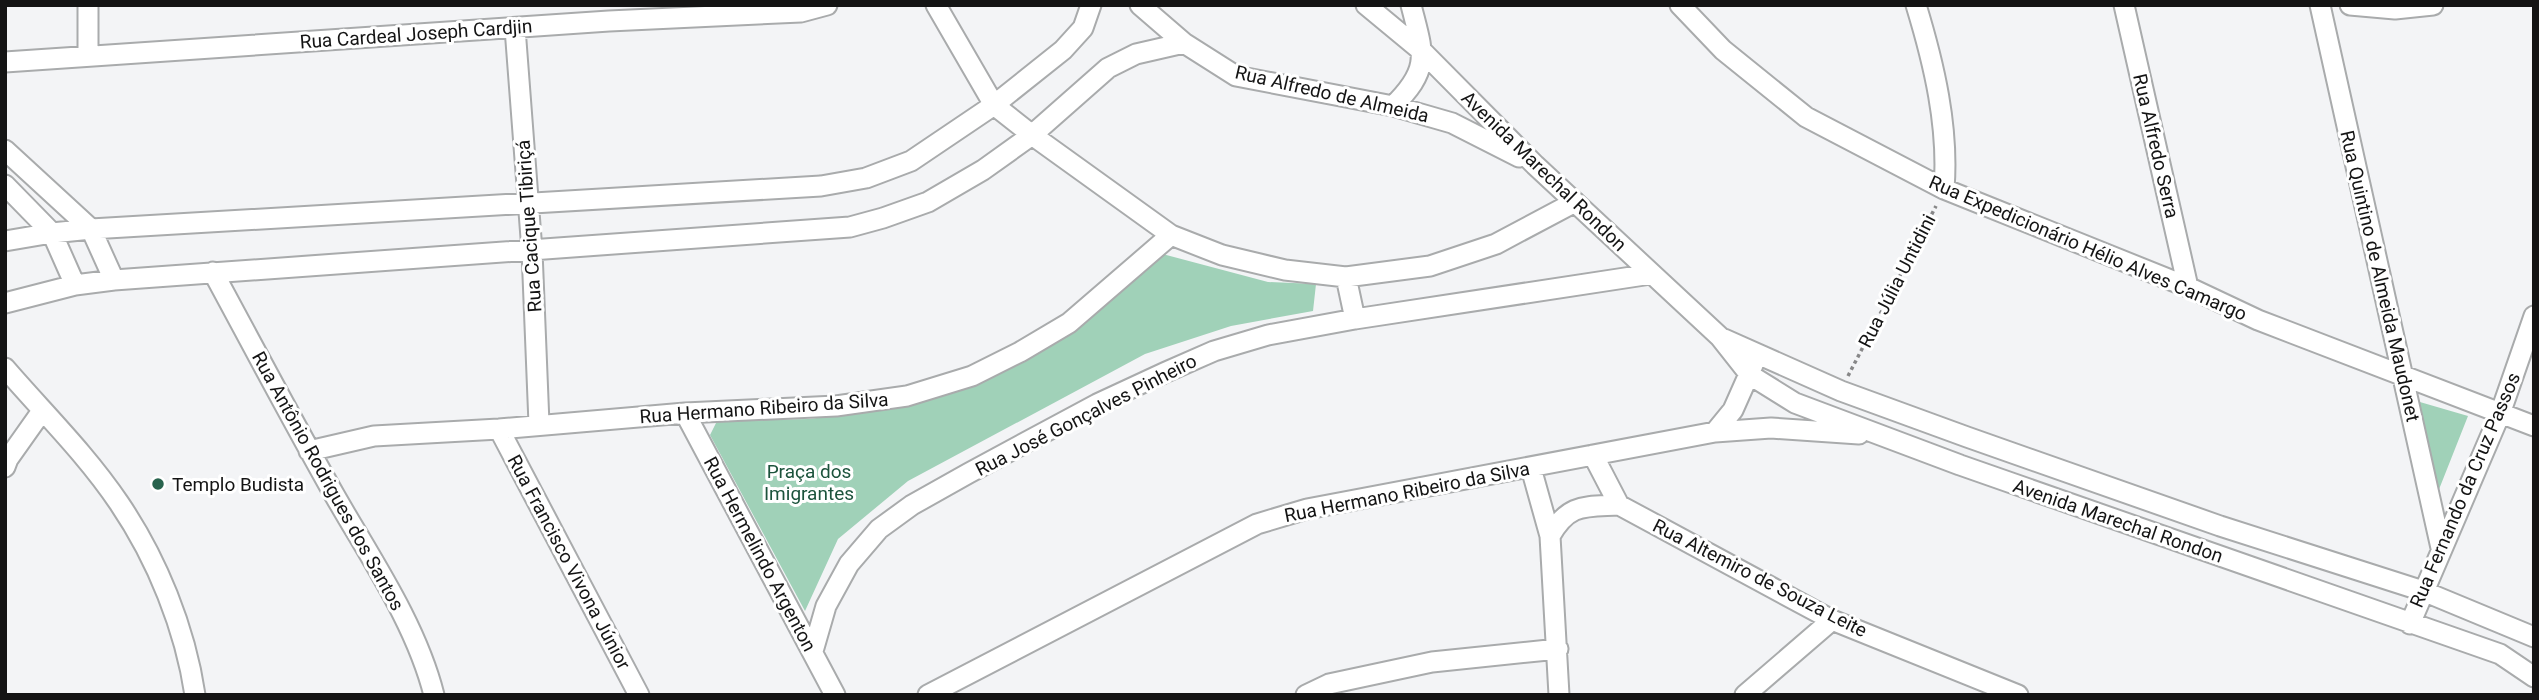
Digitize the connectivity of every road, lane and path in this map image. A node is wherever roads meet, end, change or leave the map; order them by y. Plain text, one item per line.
1 (88, 5) edge
2 (827, 5) edge
3 (936, 5) edge
4 (1091, 5) edge
5 (1140, 5) edge
6 (1366, 5) edge
7 (1411, 5) edge
8 (1680, 5) edge
9 (1916, 5) edge
10 (2124, 5) edge
11 (2319, 5) edge
12 (2350, 5) edge
13 (2433, 5) edge
14 (515, 28) junction
15 (1184, 43) junction
16 (1424, 53) junction
17 (88, 56) junction
18 (5, 62) edge
19 (995, 105) junction
20 (1393, 106) junction
21 (1032, 135) junction
22 (5, 150) edge
23 (1535, 165) junction
24 (5, 185) edge
25 (1944, 189) junction
26 (1575, 202) junction
27 (529, 205) junction
28 (91, 229) junction
29 (52, 233) junction
30 (1171, 235) junction
31 (5, 241) edge
32 (532, 251) junction
33 (213, 272) junction
34 (1651, 274) junction
35 (1346, 277) junction
36 (114, 280) junction
37 (75, 285) junction
38 (2188, 288) junction
39 (5, 303) edge
40 (2534, 316) edge
41 (1355, 319) junction
42 (1720, 337) junction
43 (1756, 354) junction
44 (5, 368) edge
45 (1750, 375) junction
46 (1805, 376) junction
47 (2402, 377) junction
48 (1840, 391) junction
49 (1795, 403) junction
50 (42, 411) junction
51 (685, 413) junction
52 (2500, 414) junction
53 (539, 424) junction
54 (2534, 426) edge
55 (1771, 428) junction
56 (499, 429) junction
57 (1715, 432) junction
58 (1882, 436) junction
59 (1967, 437) junction
60 (309, 451) junction
61 (1593, 455) junction
62 (1960, 465) junction
63 (5, 467) edge
64 (1531, 468) junction
65 (1619, 505) junction
66 (2220, 526) junction
67 (1550, 536) junction
68 (2441, 548) junction
69 (2211, 554) junction
70 (2423, 591) junction
71 (1832, 620) junction
72 (2410, 624) junction
73 (2534, 637) edge
74 (1558, 649) junction
75 (813, 651) junction
76 (2534, 677) edge
77 (2014, 694) edge
78 (195, 695) edge
79 (434, 695) edge
80 (639, 695) edge
81 (835, 695) edge
82 (928, 695) edge
83 (1306, 695) edge
84 (1559, 695) edge
85 (1745, 695) edge

1 - 17 street
2 - 14 street, Rua Cardeal Joseph Cardjin
3 - 19 street
4 - 19 street
5 - 15 street, Rua Alfredo de Almeida
6 - 16 street, Avenida Marechal Rondon
7 - 16 street
8 - 25 street, Rua Expedicionário Hélio Alves Camargo
9 - 25 street
10 - 38 street, Rua Alfredo Serra
11 - 47 street, Rua Quintino de Almeida Maudonet
12 - 13 street
14 - 17 street, Rua Cardeal Joseph Cardjin
14 - 27 street, Rua Cacique Tibiriçá
15 - 20 street, Rua Alfredo de Almeida
15 - 21 street
16 - 20 street
16 - 23 street, Avenida Marechal Rondon
17 - 18 street, Rua Cardeal Joseph Cardjin
19 - 21 street
19 - 27 street
20 - 23 street, Rua Alfredo de Almeida
21 - 30 street
21 - 32 street
22 - 28 street
23 - 26 street, Avenida Marechal Rondon
24 - 29 street
25 - 38 street, Rua Expedicionário Hélio Alves Camargo
25 - 48 path, Rua Júlia Untidini
26 - 34 street, Avenida Marechal Rondon
26 - 35 street
27 - 28 street
27 - 32 street, Rua Cacique Tibiriçá
28 - 29 street
28 - 36 street
29 - 31 street
29 - 37 street
30 - 35 street
30 - 51 street, Rua Hermano Ribeiro da Silva
32 - 33 street
32 - 53 street, Rua Cacique Tibiriçá
33 - 36 street
33 - 60 street, Rua Antônio Rodrigues dos Santos
34 - 41 street, Rua José Gonçalves Pinheiro
34 - 42 street, Avenida Marechal Rondon
35 - 41 street
36 - 37 street
37 - 39 street
38 - 47 street, Rua Expedicionário Hélio Alves Camargo
40 - 52 street, Rua Fernando da Cruz Passos
41 - 75 street, Rua José Gonçalves Pinheiro
42 - 43 street, Avenida Marechal Rondon
42 - 45 street, Avenida Marechal Rondon
43 - 45 street
43 - 46 street, Avenida Marechal Rondon
44 - 50 street
45 - 49 street, Avenida Marechal Rondon
45 - 57 street
46 - 48 street, Avenida Marechal Rondon
46 - 49 street
47 - 52 street, Rua Expedicionário Hélio Alves Camargo
47 - 68 street, Rua Quintino de Almeida Maudonet
48 - 59 street, Avenida Marechal Rondon
49 - 55 street
49 - 58 street, Avenida Marechal Rondon
50 - 63 street
50 - 78 street
51 - 53 street, Rua Hermano Ribeiro da Silva
51 - 75 street, Rua Hermelindo Argenton
52 - 54 street, Rua Expedicionário Hélio Alves Camargo
52 - 68 street, Rua Fernando da Cruz Passos
53 - 56 street, Rua Hermano Ribeiro da Silva
55 - 57 street, Rua Hermano Ribeiro da Silva
55 - 58 street, Rua Hermano Ribeiro da Silva
56 - 60 street, Rua Hermano Ribeiro da Silva
56 - 80 street, Rua Francisco Vivona Júnior
57 - 61 street, Rua Hermano Ribeiro da Silva
58 - 62 street, Avenida Marechal Rondon
59 - 62 street
59 - 66 street, Avenida Marechal Rondon
60 - 79 street, Rua Antônio Rodrigues dos Santos
61 - 64 street, Rua Hermano Ribeiro da Silva
61 - 65 street
62 - 69 street, Avenida Marechal Rondon
64 - 67 street
64 - 82 street, Rua Hermano Ribeiro da Silva
65 - 67 street
65 - 71 street, Rua Altemiro de Souza Leite
66 - 69 street
66 - 70 street, Avenida Marechal Rondon
67 - 74 street
68 - 70 street, Rua Fernando da Cruz Passos
69 - 72 street, Avenida Marechal Rondon
70 - 72 street, Rua Fernando da Cruz Passos
70 - 73 street, Avenida Marechal Rondon
71 - 77 street, Rua Altemiro de Souza Leite
71 - 85 street
72 - 76 street, Avenida Marechal Rondon
74 - 83 street
74 - 84 street
75 - 81 street, Rua Hermelindo Argenton

